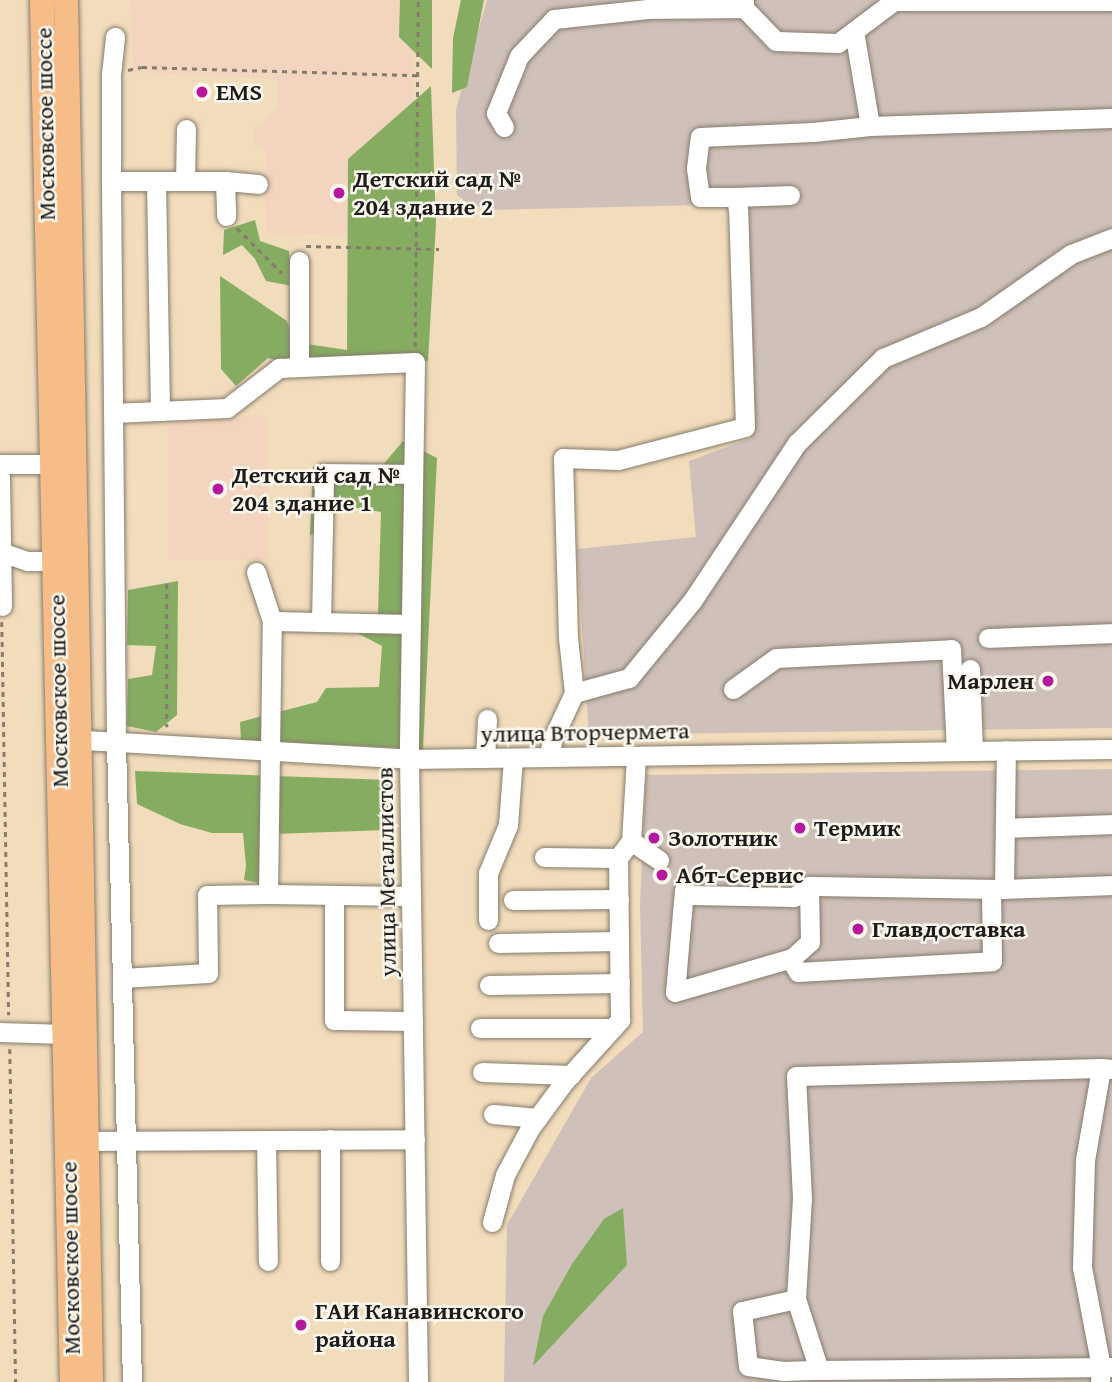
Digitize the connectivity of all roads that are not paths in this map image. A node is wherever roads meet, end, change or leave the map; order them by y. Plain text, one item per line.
1 (32, 0) edge
2 (42, 0) edge
3 (66, 0) edge
4 (74, 0) edge
5 (1060, 1) edge
6 (1112, 1) edge
7 (744, 4) edge
8 (875, 8) edge
9 (854, 31) junction
10 (115, 37) dead end
11 (56, 78) junction
12 (1112, 118) edge
13 (870, 126) junction
14 (504, 127) dead end
15 (186, 129) dead end
16 (111, 181) junction
17 (156, 181) junction
18 (185, 181) junction
19 (225, 181) junction
20 (258, 184) dead end
21 (790, 195) dead end
22 (736, 197) junction
23 (226, 216) road end
24 (1112, 238) edge
25 (299, 261) road end
26 (299, 367) junction
27 (160, 411) junction
28 (113, 413) junction
29 (0, 464) edge
30 (52, 464) junction
31 (413, 474) junction
32 (0, 477) edge
33 (55, 561) junction
34 (1, 563) edge
35 (256, 572) dead end
36 (2, 606) road end
37 (272, 621) junction
38 (321, 622) junction
39 (410, 624) junction
40 (1112, 633) edge
41 (988, 638) dead end
42 (970, 669) dead end
43 (733, 689) dead end
44 (574, 693) junction
45 (487, 719) dead end
46 (70, 739) junction
47 (116, 741) junction
48 (1112, 749) edge
49 (1006, 750) junction
50 (272, 751) junction
51 (965, 751) junction
52 (636, 756) junction
53 (548, 757) junction
54 (485, 758) junction
55 (513, 758) junction
56 (409, 759) junction
57 (1112, 824) edge
58 (1004, 828) junction
59 (631, 841) junction
60 (544, 857) dead end
61 (618, 858) junction
62 (659, 860) dead end
63 (1112, 885) edge
64 (809, 887) junction
65 (998, 889) junction
66 (268, 894) junction
67 (334, 895) junction
68 (410, 896) junction
69 (619, 899) junction
70 (513, 900) dead end
71 (488, 920) dead end
72 (619, 941) junction
73 (498, 943) dead end
74 (790, 959) junction
75 (122, 978) junction
76 (620, 983) junction
77 (489, 985) dead end
78 (413, 1021) junction
79 (480, 1028) dead end
80 (613, 1028) junction
81 (5, 1032) edge
82 (65, 1034) junction
83 (1106, 1068) edge
84 (482, 1072) dead end
85 (571, 1075) junction
86 (493, 1114) dead end
87 (538, 1118) junction
88 (331, 1139) junction
89 (415, 1139) junction
90 (266, 1140) junction
91 (86, 1141) junction
92 (125, 1141) junction
93 (492, 1222) dead end
94 (268, 1261) dead end
95 (330, 1261) dead end
96 (796, 1298) junction
97 (819, 1370) junction
98 (1104, 1372) edge
99 (72, 1382) edge
100 (91, 1382) edge
101 (132, 1382) edge
102 (418, 1382) edge

1 - 11 main road
2 - 11 main road, Московское шоссе
3 - 11 main road, Московское шоссе
4 - 11 main road
5 - 6 street
5 - 8 street
7 - 9 street
7 - 14 street
8 - 9 street
9 - 13 street
10 - 16 street
11 - 30 main road, Московское шоссе
11 - 46 main road, Московское шоссе
12 - 13 street
13 - 22 street
15 - 18 street
16 - 17 street
16 - 28 street
17 - 18 street
17 - 27 street
18 - 19 street
19 - 20 street
19 - 23 street
21 - 22 street
22 - 44 street
24 - 44 street
25 - 26 street
26 - 27 street
26 - 31 street, улица Металлистов
27 - 28 street
28 - 47 street
29 - 30 street
30 - 33 main road, Московское шоссе
31 - 38 street
31 - 39 street, улица Металлистов
32 - 34 street
33 - 34 street
33 - 46 main road, Московское шоссе
34 - 36 street
35 - 37 street
37 - 38 street
37 - 50 street
38 - 39 street
39 - 56 street, улица Металлистов
40 - 41 street
42 - 51 street
43 - 51 street
44 - 53 street
45 - 54 street
46 - 47 street, улица Вторчермета
46 - 82 main road, Московское шоссе
46 - 91 main road, Московское шоссе
47 - 50 street, улица Вторчермета
47 - 75 street
48 - 49 street, улица Вторчермета
49 - 51 street, улица Вторчермета
49 - 58 street
50 - 56 street, улица Вторчермета
50 - 66 street
51 - 52 street, улица Вторчермета
52 - 53 street, улица Вторчермета
52 - 59 street
53 - 55 street, улица Вторчермета
54 - 55 street, улица Вторчермета
54 - 56 street, улица Вторчермета
55 - 71 street
56 - 68 street, улица Металлистов
57 - 58 street
58 - 65 street
59 - 61 street
59 - 62 street
60 - 61 street
61 - 69 street
63 - 65 street
64 - 65 street
64 - 74 street
64 - 74 street
65 - 74 street
66 - 67 street
66 - 75 street
67 - 68 street
67 - 78 street
68 - 78 street, улица Металлистов
69 - 70 street
69 - 72 street
72 - 73 street
72 - 76 street
75 - 92 street
76 - 77 street
76 - 80 street
78 - 89 street, улица Металлистов
79 - 80 street
80 - 85 street
81 - 82 street
82 - 99 main road, Московское шоссе
83 - 96 street
83 - 98 street
84 - 85 street
85 - 87 street
86 - 87 street
87 - 93 street
88 - 89 street
88 - 90 street
88 - 95 street
89 - 102 street, улица Металлистов
90 - 92 street
90 - 94 street
91 - 92 street
91 - 100 main road, Московское шоссе
92 - 101 street
96 - 97 street
96 - 97 street
97 - 98 street

